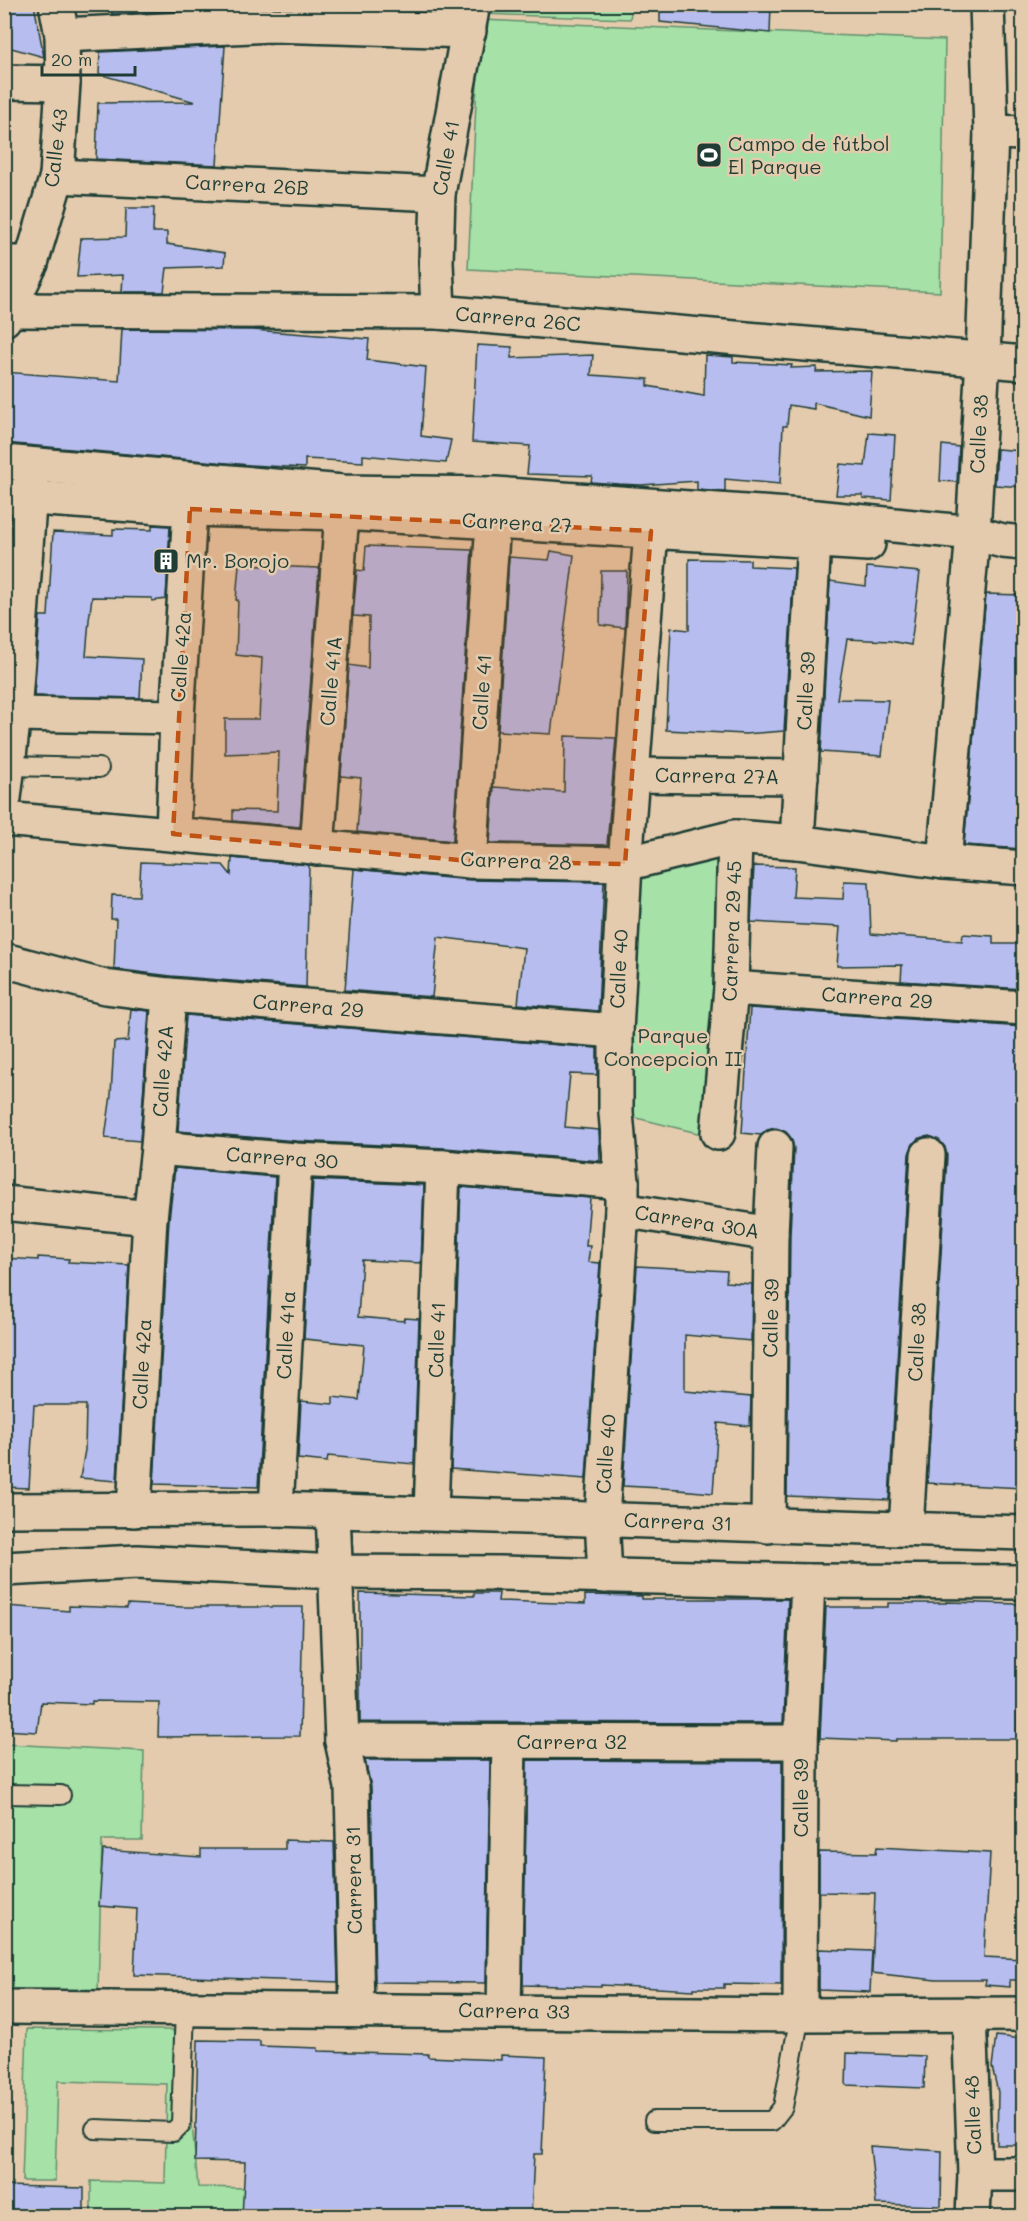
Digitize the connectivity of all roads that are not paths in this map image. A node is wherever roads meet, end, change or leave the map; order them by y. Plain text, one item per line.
1 (987, 4) edge
2 (271, 15) edge
3 (471, 18) edge
4 (59, 20) edge
5 (4, 82) edge
6 (63, 83) junction
7 (991, 132) junction
8 (1023, 134) edge
9 (57, 176) junction
10 (438, 194) junction
11 (18, 263) edge
12 (438, 312) junction
13 (7, 315) edge
14 (983, 358) junction
15 (1023, 363) edge
16 (18, 480) edge
17 (192, 495) junction
18 (342, 513) junction
19 (652, 518) junction
20 (493, 522) junction
21 (814, 540) junction
22 (993, 542) edge
23 (14, 714) junction
24 (177, 717) junction
25 (99, 768) dead end
26 (632, 775) junction
27 (801, 777) junction
28 (5, 787) edge
29 (4, 819) edge
30 (173, 834) junction
31 (735, 837) junction
32 (797, 842) junction
33 (317, 848) junction
34 (470, 861) junction
35 (944, 862) junction
36 (625, 864) junction
37 (1023, 868) edge
38 (4, 960) edge
39 (730, 988) junction
40 (169, 995) junction
41 (1023, 1008) edge
42 (616, 1031) junction
43 (718, 1133) dead end
44 (775, 1147) dead end
45 (158, 1148) junction
46 (928, 1155) dead end
47 (295, 1160) junction
48 (443, 1167) junction
49 (622, 1196) junction
50 (4, 1203) edge
51 (150, 1218) junction
52 (771, 1234) junction
53 (276, 1509) junction
54 (4, 1510) edge
55 (134, 1510) junction
56 (333, 1511) junction
57 (430, 1514) junction
58 (602, 1518) junction
59 (768, 1526) junction
60 (906, 1529) junction
61 (1023, 1533) edge
62 (4, 1569) edge
63 (336, 1572) junction
64 (605, 1576) junction
65 (808, 1581) junction
66 (1023, 1582) edge
67 (342, 1741) junction
68 (509, 1742) junction
69 (801, 1742) junction
70 (4, 1794) edge
71 (61, 1795) dead end
72 (4, 2007) edge
73 (185, 2008) junction
74 (357, 2009) junction
75 (504, 2011) junction
76 (969, 2014) junction
77 (1023, 2014) edge
78 (800, 2015) junction
79 (654, 2121) dead end
80 (95, 2129) dead end
81 (975, 2174) junction
82 (1023, 2174) edge
83 (973, 2217) edge

1 - 7 street, Calle 38
2 - 3 street
2 - 4 street
3 - 10 street, Calle 41
4 - 6 street, Calle 43
5 - 6 street
6 - 9 street, Calle 43
7 - 8 street
7 - 14 street, Calle 38
9 - 10 street, Carrera 26B
9 - 11 street, Calle 43
10 - 12 street, Calle 41
11 - 13 street, Calle 43
12 - 13 street, Carrera 26C
12 - 14 street, Carrera 26C
14 - 15 street, Carrera 26C
14 - 22 street, Calle 38
16 - 17 street, Carrera 27
16 - 23 street, Carrera 27
17 - 18 street, Carrera 27
17 - 19 street, Carrera 27
17 - 24 street, Calle 42a
18 - 20 street, Carrera 27
18 - 33 street, Calle 41A
19 - 20 street, Carrera 27
19 - 21 street, Carrera 27
19 - 22 street, Carrera 27
19 - 26 street, Calle 40
20 - 34 street, Calle 41
21 - 22 street, Carrera 27
21 - 27 street, Calle 39
22 - 35 street, Calle 38
23 - 24 street
23 - 28 street
24 - 30 street, Calle 42a
25 - 28 lane
26 - 27 street, Carrera 27A
26 - 36 street, Calle 40
27 - 32 street, Calle 39
29 - 30 street, Carrera 28
30 - 33 street, Carrera 28
31 - 32 street, Carrera 28
31 - 36 street, Carrera 28
31 - 39 street, Carrera 29 45
32 - 35 street, Carrera 28
33 - 34 street, Carrera 28
34 - 36 street, Carrera 28
35 - 37 street, Carrera 28
36 - 42 street, Calle 40
38 - 40 street, Carrera 29
39 - 41 street, Carrera 29
39 - 43 street, Carrera 29 45
40 - 42 street, Carrera 29
40 - 45 street, Calle 42A
42 - 49 street, Calle 40
44 - 52 street, Calle 39
45 - 47 street, Carrera 30
45 - 51 street
46 - 60 street, Calle 38
47 - 48 street, Carrera 30
47 - 53 street, Calle 41a
48 - 49 street, Carrera 30
48 - 57 street, Calle 41
49 - 52 street, Carrera 30A
49 - 58 street, Calle 40
50 - 51 street
51 - 55 street, Calle 42a
52 - 59 street, Calle 39
53 - 55 street, Carrera 31
53 - 56 street, Carrera 31
54 - 55 street, Carrera 31
56 - 57 street, Carrera 31
56 - 63 street, Carrera 31
57 - 58 street, Carrera 31
58 - 59 street, Carrera 31
58 - 64 street, Calle 40
59 - 60 street, Carrera 31
60 - 61 street, Carrera 31
62 - 63 street
63 - 64 street
63 - 67 street, Carrera 31
64 - 65 street
65 - 66 street
65 - 69 street, Calle 39
67 - 68 street, Carrera 32
67 - 74 street, Carrera 31
68 - 69 street, Carrera 32
68 - 75 street
69 - 78 street, Calle 39
70 - 71 lane
72 - 73 street, Carrera 33
73 - 74 street, Carrera 33
73 - 80 lane
74 - 75 street, Carrera 33
75 - 78 street, Carrera 33
76 - 77 street, Carrera 33
76 - 78 street, Carrera 33
76 - 81 street, Calle 48
78 - 79 lane
81 - 82 street
81 - 83 street, Calle 48

